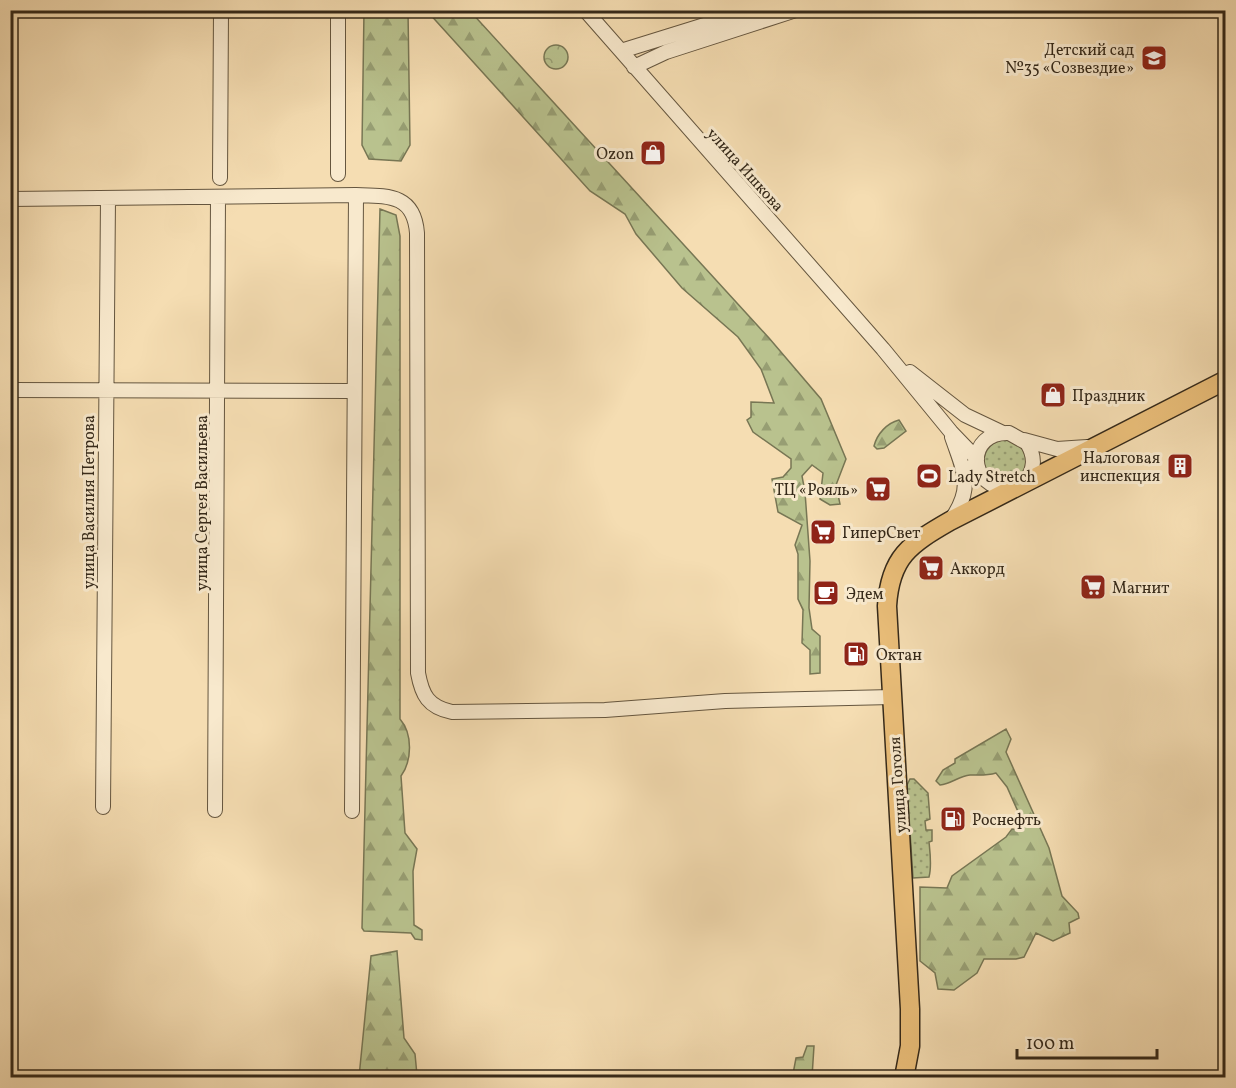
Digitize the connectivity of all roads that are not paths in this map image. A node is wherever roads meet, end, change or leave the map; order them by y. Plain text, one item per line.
1 (221, 10) edge
2 (338, 10) edge
3 (585, 10) edge
4 (753, 10) edge
5 (796, 10) edge
6 (621, 51) junction
7 (634, 67) junction
8 (338, 174) dead end
9 (220, 178) dead end
10 (356, 195) junction
11 (218, 197) junction
12 (108, 198) junction
13 (10, 199) edge
14 (884, 349) junction
15 (1226, 380) edge
16 (105, 389) junction
17 (10, 390) edge
18 (353, 391) junction
19 (218, 392) junction
20 (951, 432) junction
21 (1003, 433) junction
22 (1024, 439) junction
23 (1101, 445) junction
24 (977, 459) junction
25 (966, 478) junction
26 (1019, 488) junction
27 (950, 521) junction
28 (892, 697) junction
29 (103, 807) dead end
30 (215, 810) dead end
31 (352, 811) dead end
32 (904, 1077) edge

1 - 9 street
2 - 8 street
3 - 6 street, улица Ишкова
4 - 6 street
5 - 7 street
6 - 7 street, улица Ишкова
7 - 14 street, улица Ишкова
10 - 11 street
10 - 18 street
10 - 28 street
11 - 12 street
11 - 19 street, улица Сергея Васильева
12 - 13 street
12 - 16 street, улица Василия Петрова
14 - 20 street, улица Ишкова
14 - 21 street, улица Ишкова
15 - 23 main road, улица Гоголя
16 - 17 street
16 - 19 street
16 - 29 street, улица Василия Петрова
18 - 19 street
18 - 31 street
19 - 30 street, улица Сергея Васильева
20 - 24 street, улица Ишкова
20 - 25 street
21 - 22 street
21 - 24 street
22 - 23 street
22 - 26 street
23 - 26 main road, улица Гоголя
24 - 25 street
24 - 26 street
25 - 27 street
26 - 27 main road, улица Гоголя
27 - 28 main road, улица Гоголя
28 - 32 main road, улица Гоголя

